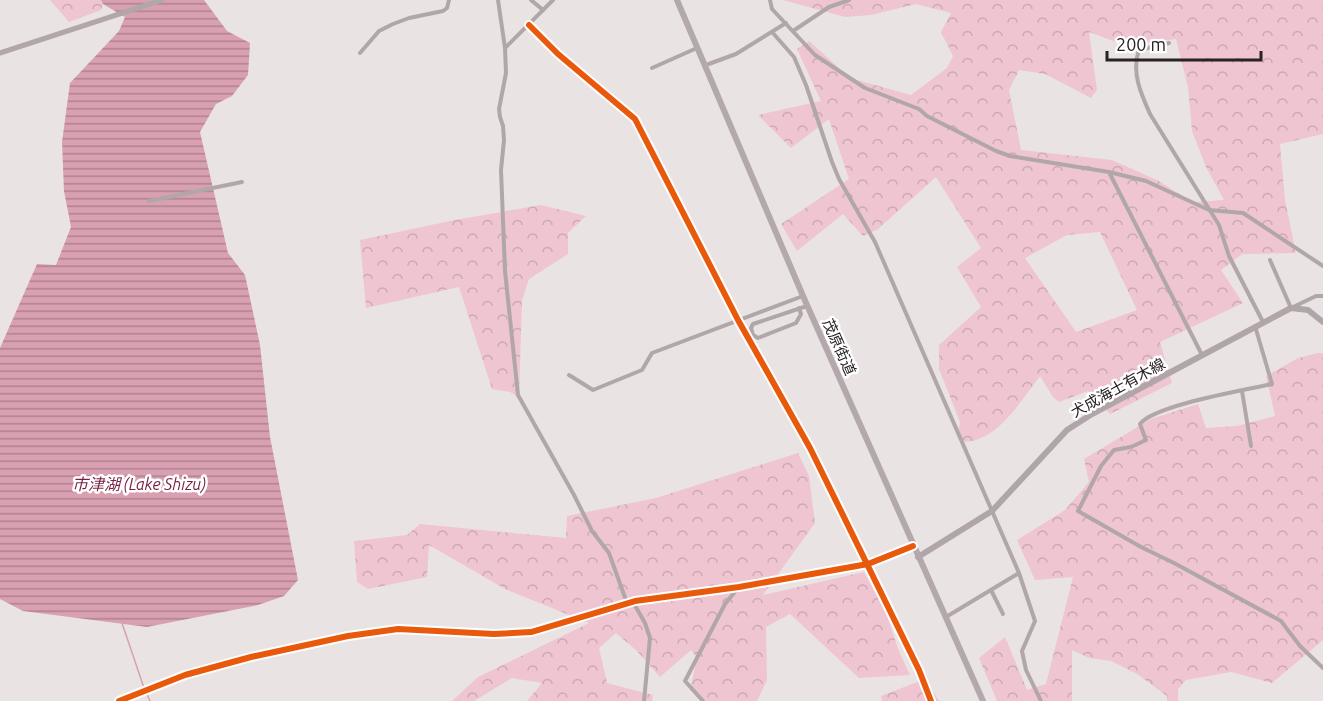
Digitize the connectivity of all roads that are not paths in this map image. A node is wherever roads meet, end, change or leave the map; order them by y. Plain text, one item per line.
1 (162, 0) edge
2 (448, 0) edge
3 (498, 0) edge
4 (531, 0) edge
5 (553, 0) edge
6 (677, 0) edge
7 (770, 0) edge
8 (849, 0) edge
9 (543, 10) junction
10 (786, 24) junction
11 (529, 25) junction
12 (793, 31) junction
13 (772, 32) junction
14 (1169, 43) dead end
15 (505, 48) junction
16 (698, 48) junction
17 (0, 53) edge
18 (360, 53) dead end
19 (706, 65) junction
20 (652, 68) dead end
21 (1109, 172) junction
22 (242, 182) dead end
23 (149, 201) dead end
24 (1209, 210) junction
25 (1270, 260) dead end
26 (1323, 266) edge
27 (803, 296) junction
28 (1323, 296) edge
29 (807, 306) junction
30 (799, 308) junction
31 (1291, 308) junction
32 (738, 320) junction
33 (1263, 322) junction
34 (1323, 322) edge
35 (1255, 326) junction
36 (1202, 355) junction
37 (569, 375) dead end
38 (1242, 391) junction
39 (1251, 446) dead end
40 (992, 511) junction
41 (913, 546) junction
42 (918, 557) junction
43 (868, 564) junction
44 (1019, 573) junction
45 (739, 587) junction
46 (992, 590) junction
47 (630, 602) junction
48 (1003, 614) dead end
49 (946, 617) junction
50 (1323, 668) edge
51 (119, 701) edge
52 (644, 701) edge
53 (703, 701) edge
54 (931, 701) edge
55 (983, 701) edge
56 (1041, 701) edge

1 - 17 street
2 - 18 street
3 - 15 street
4 - 9 street
5 - 9 street
6 - 16 main road, 茂原街道
7 - 10 street
8 - 12 street
9 - 11 street
10 - 12 street
10 - 13 street
11 - 15 street
11 - 32 street
12 - 21 street
13 - 19 street
13 - 40 street
14 - 24 street
15 - 47 street
16 - 19 main road, 茂原街道
16 - 20 street
19 - 27 main road, 茂原街道
21 - 24 street
21 - 36 street
22 - 23 street
24 - 26 street
24 - 33 street
25 - 31 street
27 - 29 main road, 茂原街道
27 - 32 street
28 - 31 street
29 - 30 street
29 - 41 main road, 茂原街道
30 - 30 street
31 - 33 main road, 犬成海士有木線
31 - 34 main road
32 - 37 street
32 - 43 street
33 - 35 main road, 犬成海士有木線
35 - 36 main road, 犬成海士有木線
35 - 38 street
36 - 40 main road, 犬成海士有木線
38 - 39 street
38 - 50 street
40 - 42 main road, 犬成海士有木線
40 - 44 street
41 - 42 main road, 茂原街道
41 - 43 street
42 - 49 main road, 茂原街道
43 - 45 street
43 - 54 street
44 - 46 street
44 - 56 street
45 - 47 street
45 - 53 street
46 - 48 street
46 - 49 street
47 - 51 street
47 - 52 street
49 - 55 main road, 茂原街道

